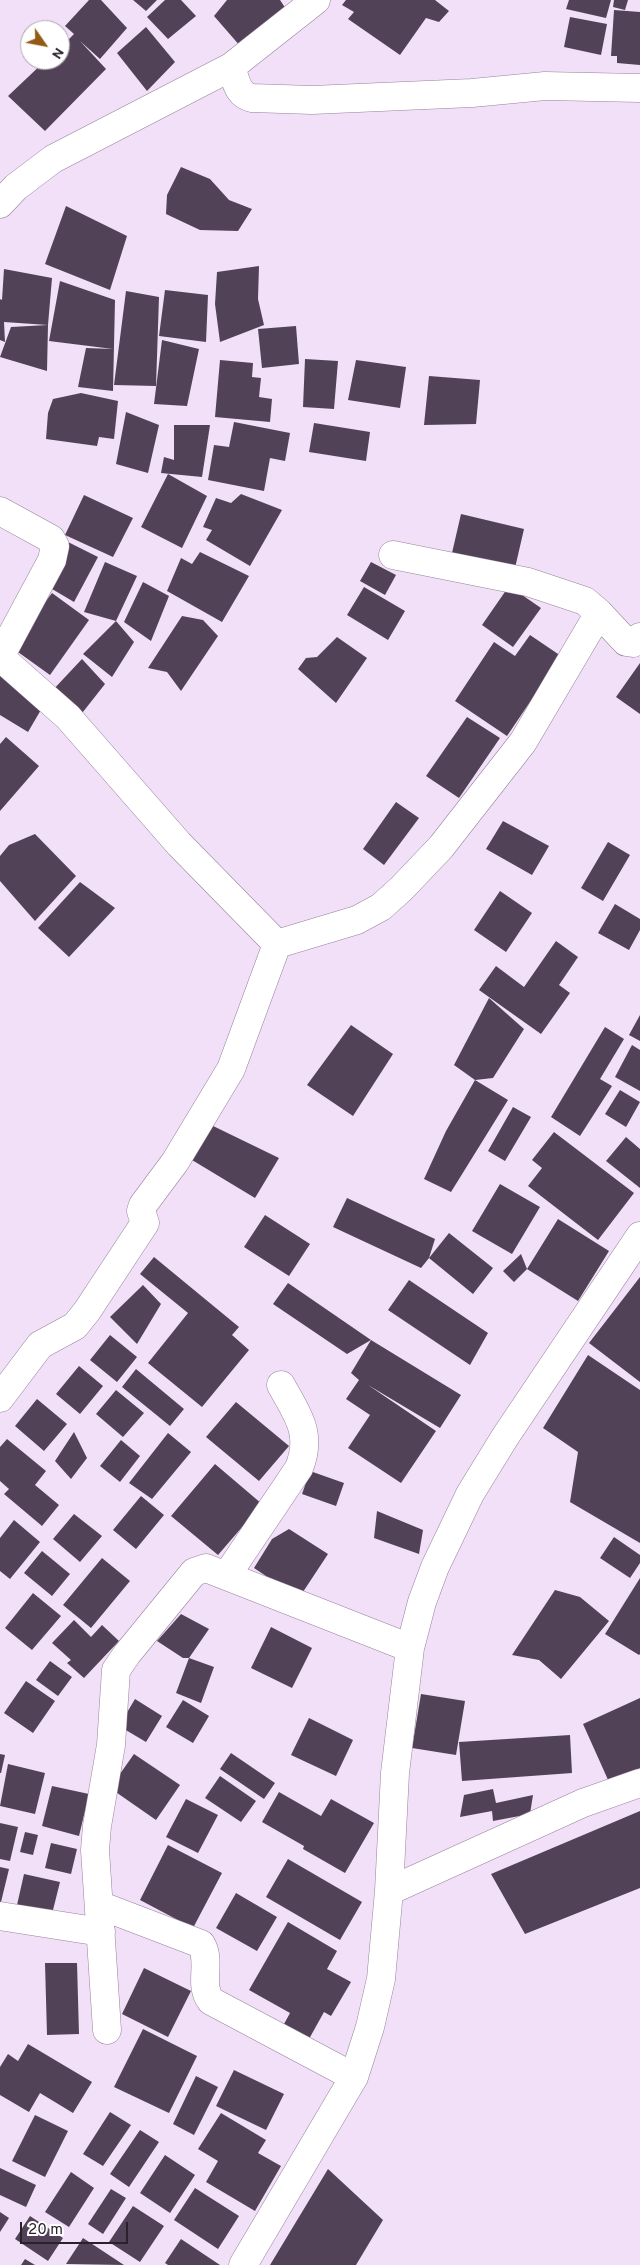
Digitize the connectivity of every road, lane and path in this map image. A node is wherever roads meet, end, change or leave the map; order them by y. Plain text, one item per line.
1 (316, 0) edge
2 (231, 67) junction
3 (640, 88) edge
4 (0, 204) edge
5 (0, 511) edge
6 (393, 555) dead end
7 (599, 613) junction
8 (640, 637) edge
9 (0, 657) edge
10 (277, 944) junction
11 (640, 1236) edge
12 (281, 1385) dead end
13 (0, 1398) edge
14 (227, 1575) junction
15 (410, 1648) junction
16 (640, 1783) edge
17 (389, 1891) junction
18 (0, 1916) edge
19 (100, 1918) junction
20 (108, 2030) dead end
21 (354, 2078) junction
22 (243, 2265) edge

1 - 2 street
2 - 3 street
2 - 4 street
5 - 9 street
6 - 7 street
7 - 8 street
7 - 10 street
9 - 10 street
10 - 13 street
11 - 15 street
12 - 14 street
14 - 15 street
14 - 19 street
15 - 17 street
16 - 17 street
17 - 21 street
18 - 19 street
19 - 20 street
19 - 21 street
21 - 22 street

